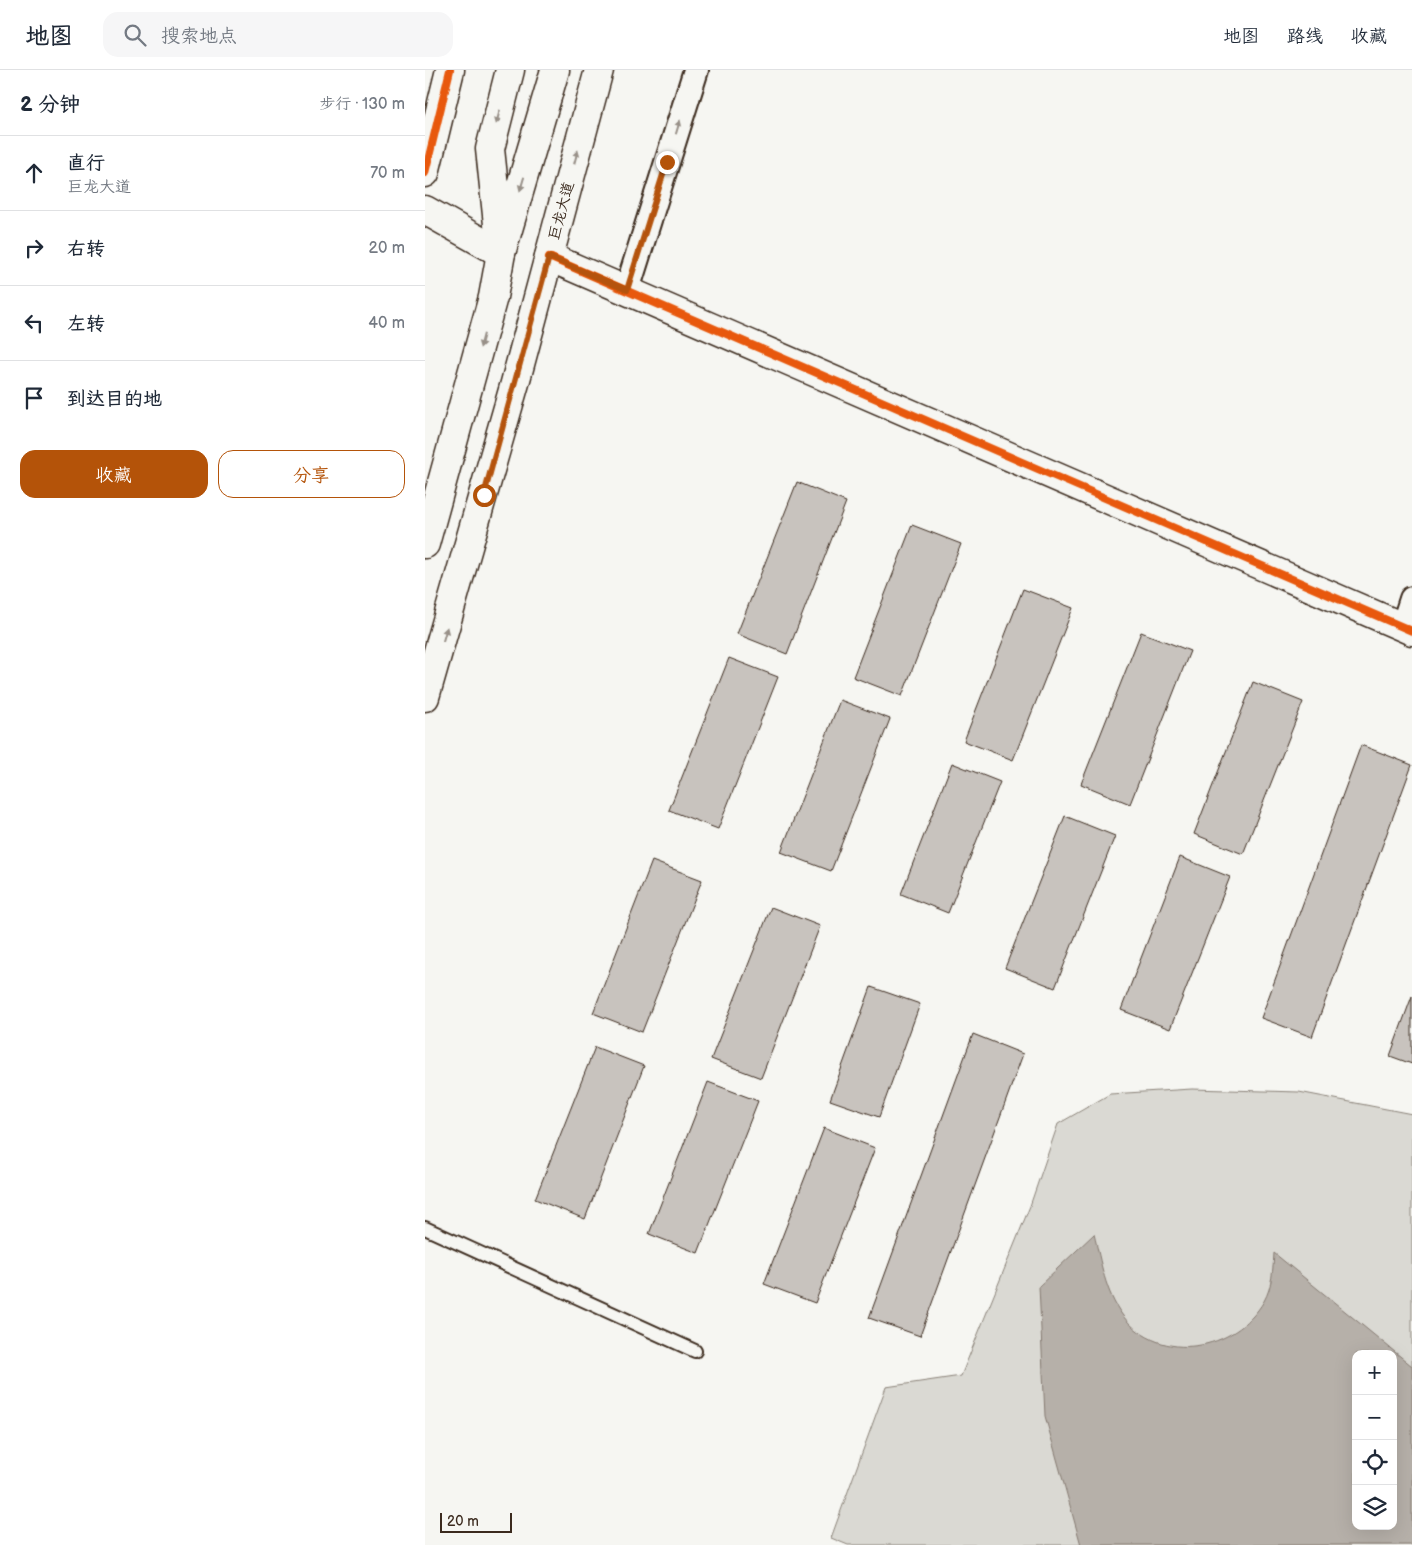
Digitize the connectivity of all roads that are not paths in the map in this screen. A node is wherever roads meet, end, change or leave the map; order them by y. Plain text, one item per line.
1 (431, 70) edge
2 (450, 70) edge
3 (510, 70) edge
4 (555, 70) edge
5 (599, 70) edge
6 (696, 70) edge
7 (425, 94) edge
8 (425, 173) edge
9 (425, 210) edge
10 (501, 254) junction
11 (549, 257) junction
12 (627, 290) junction
13 (425, 544) edge
14 (1412, 599) edge
15 (1407, 629) edge
16 (425, 698) edge
17 (425, 1228) edge
18 (695, 1351) dead end

1 - 7 main road
2 - 8 main road
3 -> 10 main road
4 -> 10 main road
11 -> 5 main road, 巨龙大道
12 -> 6 street
9 - 10 main road
10 -> 13 main road
11 - 12 main road
16 -> 11 main road, 巨龙大道
12 - 15 main road
14 - 15 street
17 - 18 lane

